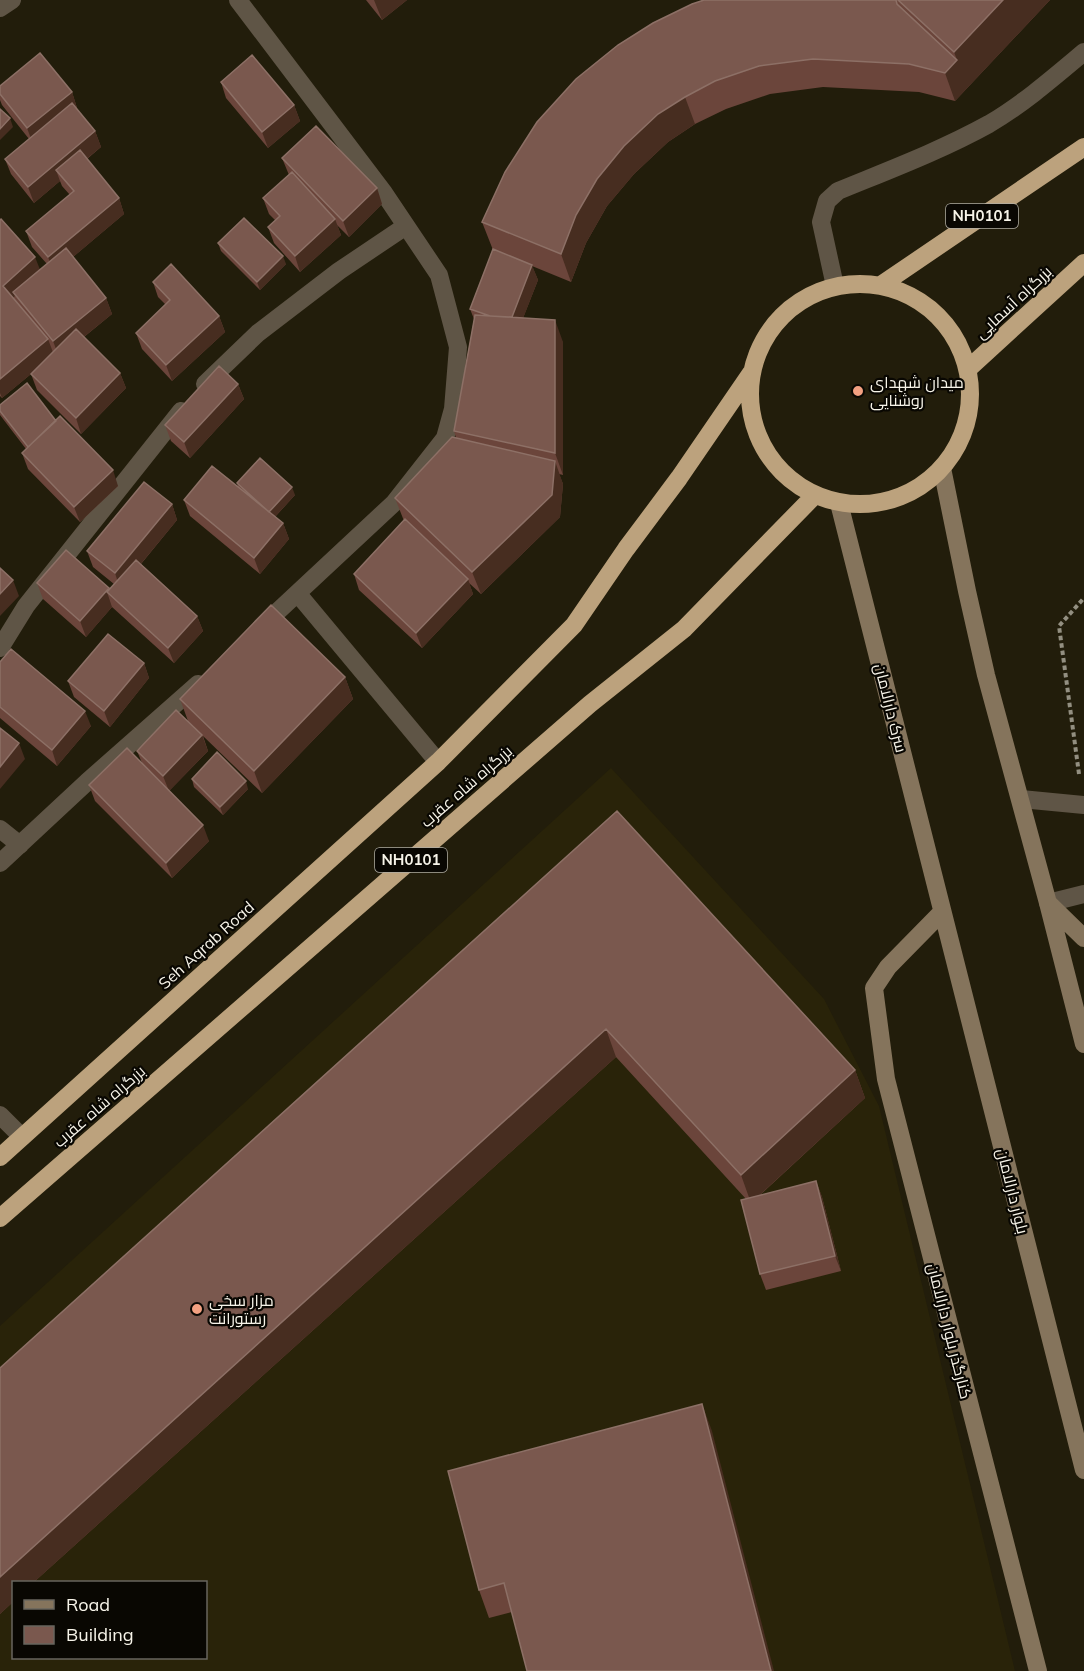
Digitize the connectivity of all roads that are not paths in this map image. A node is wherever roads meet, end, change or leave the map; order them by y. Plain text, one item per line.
1 (12, 0) edge
2 (238, 0) edge
3 (0, 8) edge
4 (1084, 52) edge
5 (1084, 147) edge
6 (406, 226) junction
7 (1084, 262) edge
8 (881, 285) junction
9 (835, 286) junction
10 (968, 369) junction
11 (752, 373) junction
12 (942, 468) junction
13 (814, 496) junction
14 (839, 503) junction
15 (298, 594) junction
16 (245, 641) edge
17 (0, 648) edge
18 (210, 672) edge
19 (438, 762) junction
20 (1021, 799) junction
21 (1083, 805) edge
22 (0, 829) edge
23 (20, 845) junction
24 (0, 864) edge
25 (1084, 894) edge
26 (1048, 903) junction
27 (942, 912) junction
28 (1084, 938) edge
29 (1084, 1044) edge
30 (0, 1115) edge
31 (22, 1137) junction
32 (0, 1157) edge
33 (0, 1218) edge
34 (1084, 1470) edge
35 (1038, 1671) edge

1 - 3 street
2 - 6 street
4 - 9 street
5 - 8 highway, NH0101
6 - 15 street
6 - 17 street
7 - 10 highway, بزرگراه آسمایی
8 - 9 highway, NH0101
8 - 10 highway, NH0101
9 - 11 highway, NH0101
10 - 12 highway, NH0101
11 - 13 highway, NH0101
11 - 19 highway, NH0101
12 - 14 highway, NH0101
12 - 20 main road
13 - 14 highway, NH0101
13 - 33 highway, بزرگراه شاه عقرب / NH0101
14 - 27 main road, سرک دارالامان
15 - 16 street
15 - 19 street
18 - 23 street
19 - 31 highway, Seh Aqrab Road / NH0101
20 - 21 street
20 - 26 main road
22 - 23 street
23 - 24 street
25 - 26 street
26 - 28 main road
26 - 29 main road
27 - 34 main road, بلوار دارالامان
27 - 35 main road, کنارگذر بلوار دارالامان
30 - 31 street
31 - 32 highway, Seh Aqrab Road / NH0101

